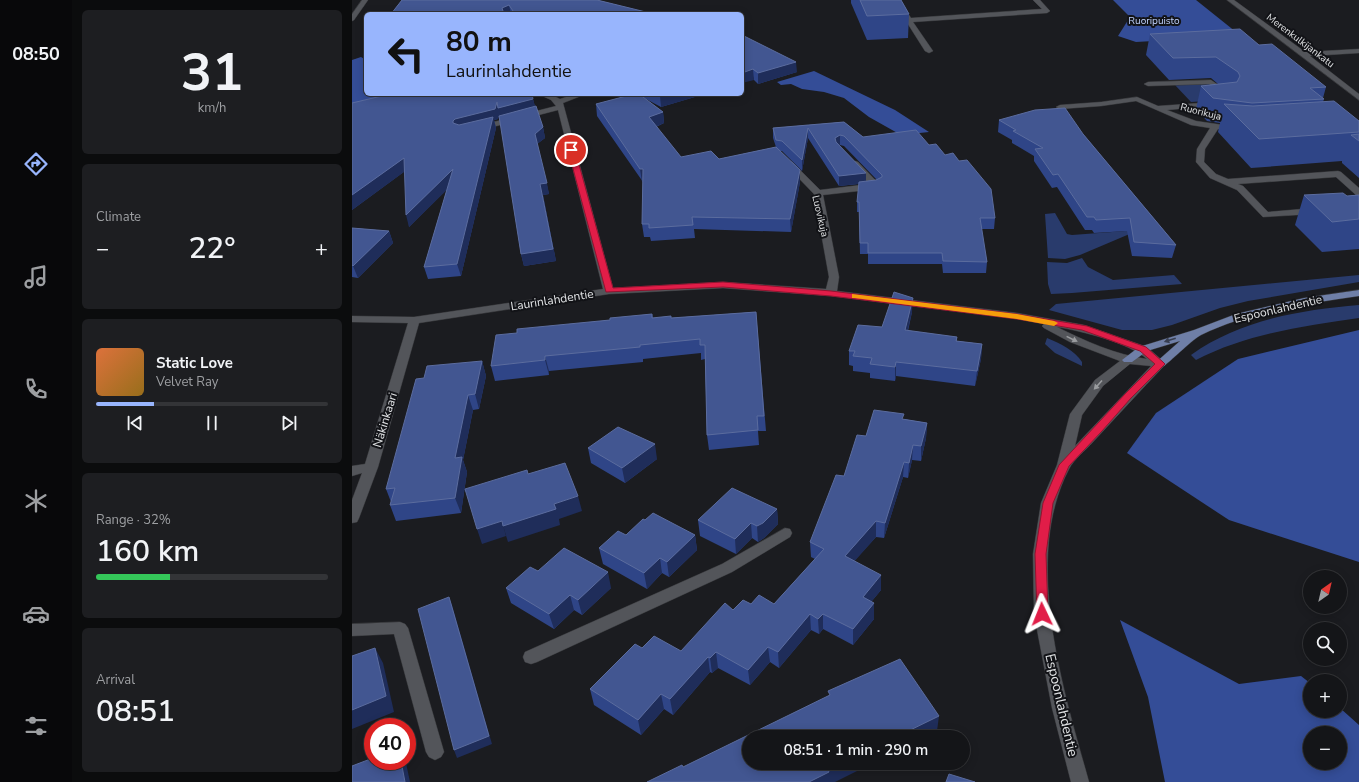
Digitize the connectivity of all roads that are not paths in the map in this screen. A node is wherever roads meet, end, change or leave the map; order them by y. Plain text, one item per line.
1 (365, 0) edge
2 (886, 0) edge
3 (1036, 0) edge
4 (1230, 0) edge
5 (352, 19) edge
6 (909, 20) junction
7 (929, 51) dead end
8 (1359, 51) edge
9 (1303, 54) junction
10 (1148, 84) dead end
11 (550, 96) edge
12 (578, 96) edge
13 (1359, 98) edge
14 (560, 104) junction
15 (1156, 108) junction
16 (1067, 116) edge
17 (1215, 127) junction
18 (1246, 130) edge
19 (469, 131) edge
20 (783, 159) edge
21 (850, 160) edge
22 (1228, 182) junction
23 (818, 193) junction
24 (1359, 193) edge
25 (1323, 211) edge
26 (609, 291) junction
27 (831, 293) junction
28 (1359, 293) edge
29 (352, 319) edge
30 (414, 320) junction
31 (1038, 320) junction
32 (1198, 332) junction
33 (1143, 349) junction
34 (1128, 360) junction
35 (1160, 364) junction
36 (1064, 465) junction
37 (371, 467) junction
38 (352, 471) edge
39 (352, 518) edge
40 (785, 533) dead end
41 (352, 630) edge
42 (531, 657) dead end
43 (435, 752) dead end
44 (1080, 782) edge

1 - 5 street
2 - 6 street
3 - 6 street
4 - 9 street, Merenkulkijankatu
6 - 7 street
8 - 9 street
9 - 13 street, Merenkulkijankatu
10 - 15 street
11 - 14 street
12 - 14 street
14 - 19 street
14 - 26 street
15 - 16 street, Ruorikuja
15 - 17 street, Ruorikuja
17 - 18 street, Ruorikuja
17 - 22 street
20 - 23 street, Luovikuja
21 - 23 street
22 - 24 street
22 - 25 street
23 - 27 street, Luovikuja
26 - 27 street, Laurinlahdentie
26 - 30 street, Laurinlahdentie
27 - 31 street, Laurinlahdentie
28 - 32 main road, Espoonlahdentie
29 - 30 street, Laurinlahdentie
30 - 37 street, Näkinkaari
31 - 33 street, Laurinlahdentie
31 -> 34 street, Laurinlahdentie
32 -> 33 main road, Espoonlahdentie
32 - 35 main road, Espoonlahdentie
33 - 34 main road, Espoonlahdentie
33 - 35 street, Laurinlahdentie
34 - 35 street, Laurinlahdentie
34 -> 36 street, Espoonlahdentie
35 - 36 street, Espoonlahdentie
36 - 44 street, Espoonlahdentie
37 - 38 street
37 - 39 street, Näkinkaari
40 - 42 street
41 - 43 street

